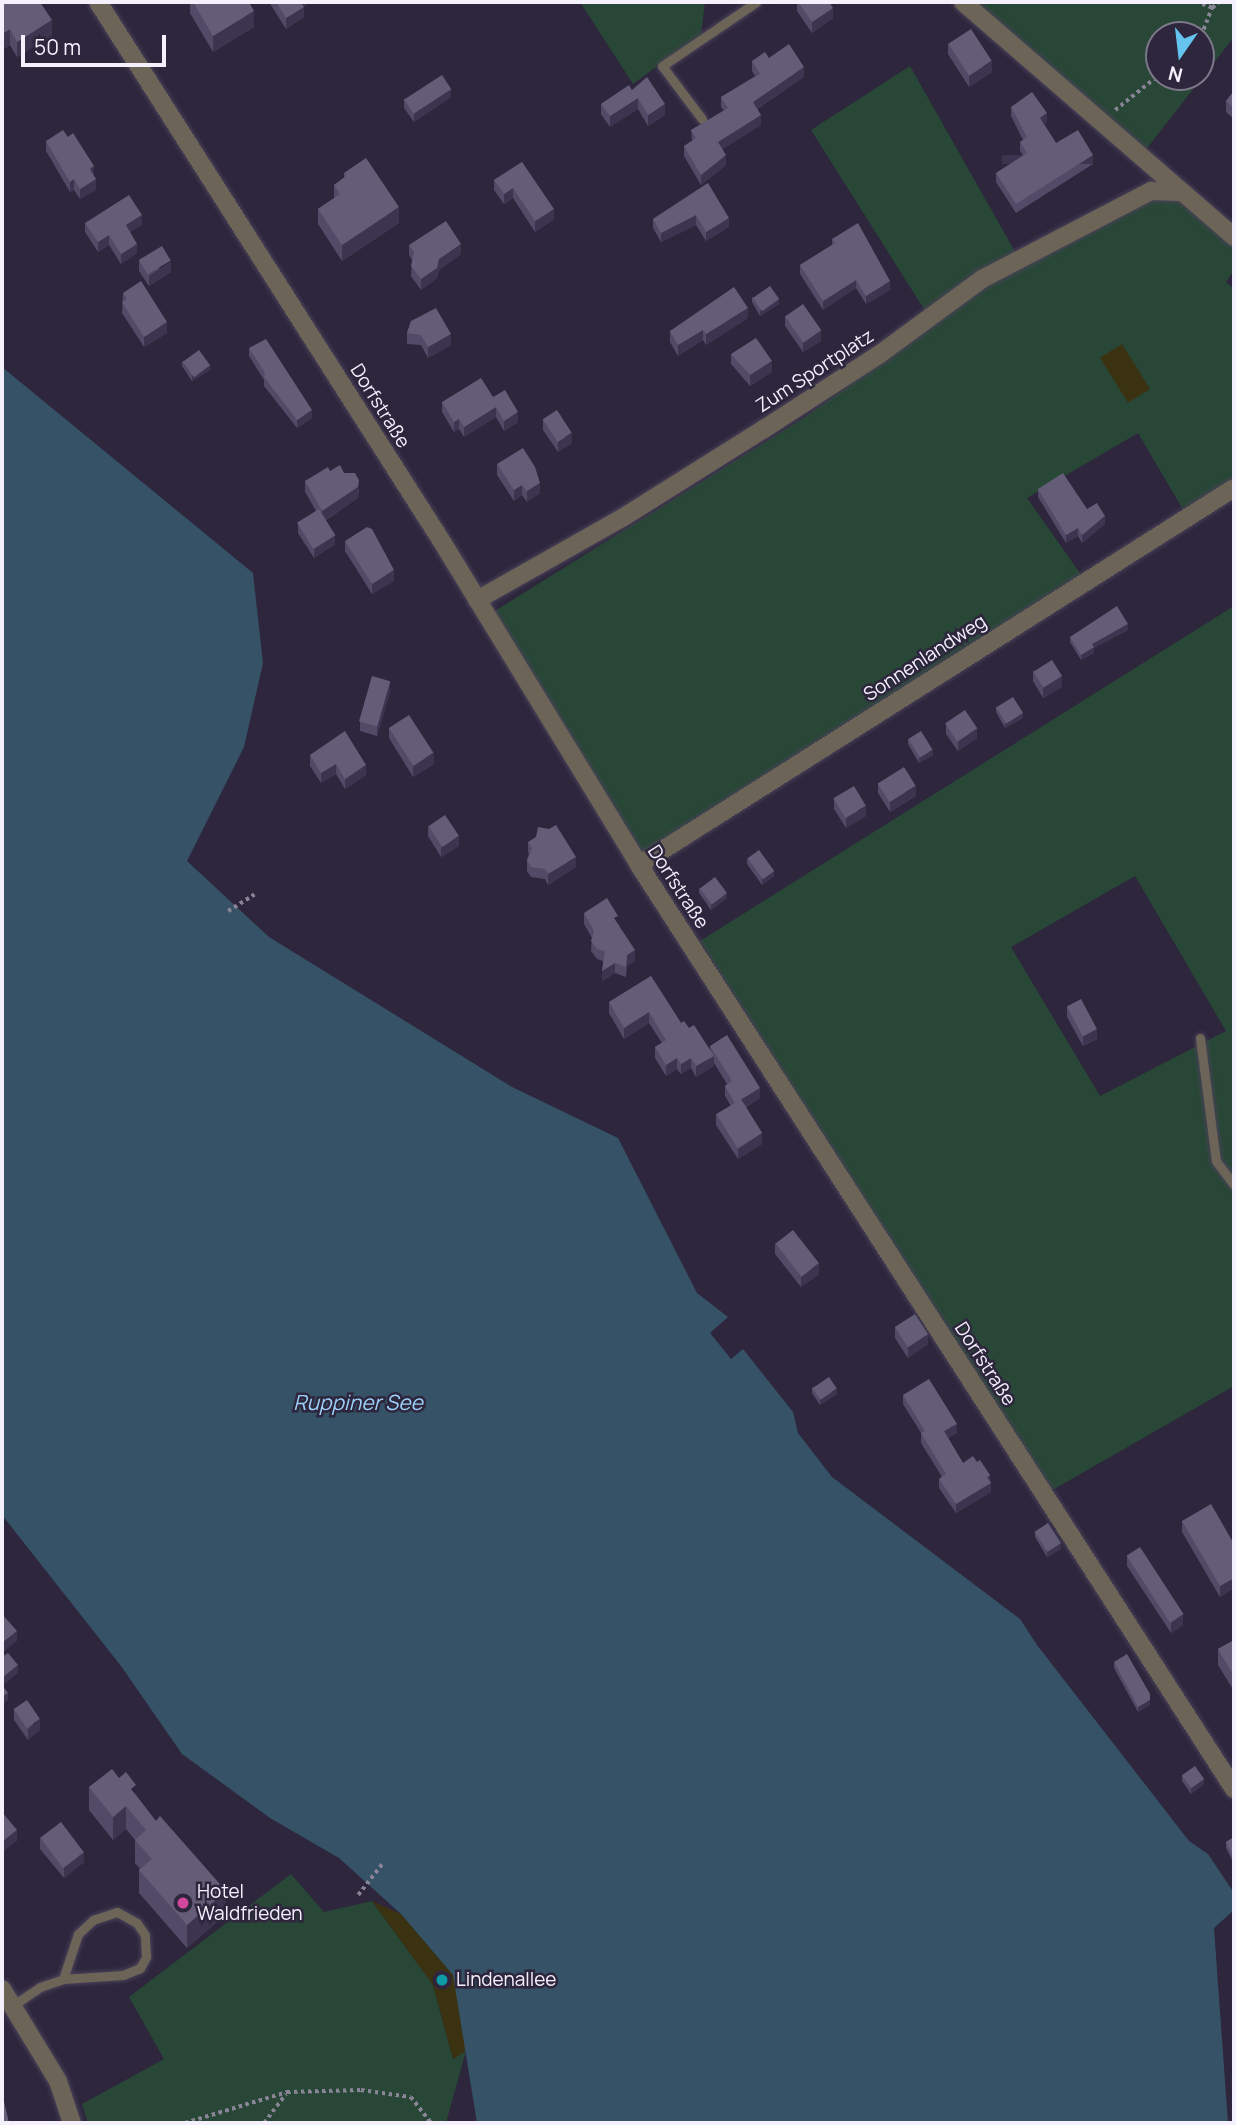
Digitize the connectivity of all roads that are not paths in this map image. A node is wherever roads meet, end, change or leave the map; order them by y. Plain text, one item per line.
1 (98, 2) edge
2 (756, 2) edge
3 (963, 2) edge
4 (702, 119) dead end
5 (1179, 192) junction
6 (1234, 237) edge
7 (1234, 488) edge
8 (477, 600) junction
9 (639, 865) junction
10 (1200, 1038) dead end
11 (1234, 1185) edge
12 (1234, 1789) edge
13 (63, 1979) junction
14 (2, 1989) edge
15 (12, 2006) junction
16 (72, 2123) edge

1 - 8 street, Dorfstraße
2 - 4 lane
3 - 5 street
5 - 6 street
5 - 8 street, Zum Sportplatz
7 - 9 street, Sonnenlandweg
8 - 9 street, Dorfstraße
9 - 12 street, Dorfstraße
10 - 11 lane
13 - 13 lane
13 - 15 lane
14 - 15 street
15 - 16 street

